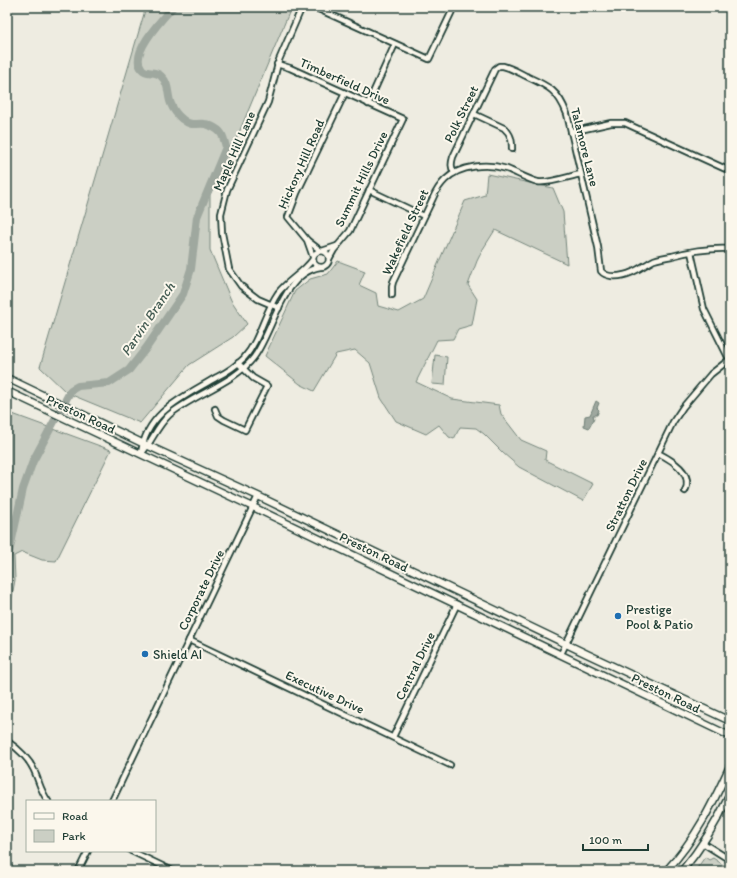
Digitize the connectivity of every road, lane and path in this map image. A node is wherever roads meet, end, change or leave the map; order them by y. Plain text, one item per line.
1 (302, 7) edge
2 (314, 7) edge
3 (454, 7) edge
4 (395, 44) junction
5 (278, 64) junction
6 (499, 66) joint
7 (345, 93) junction
8 (368, 104) junction
9 (474, 114) junction
10 (403, 119) joint
11 (571, 132) junction
12 (512, 149) dead end
13 (730, 171) edge
14 (454, 173) junction
15 (581, 174) junction
16 (369, 190) junction
17 (424, 216) junction
18 (307, 240) junction
19 (337, 246) junction
20 (730, 249) edge
21 (322, 251) junction
22 (691, 252) junction
23 (313, 258) junction
24 (329, 259) junction
25 (320, 267) junction
26 (392, 295) dead end
27 (272, 305) junction
28 (279, 308) junction
29 (730, 360) edge
30 (238, 363) junction
31 (243, 369) junction
32 (7, 378) edge
33 (7, 391) edge
34 (7, 395) edge
35 (27, 401) junction
36 (215, 409) dead end
37 (145, 444) junction
38 (658, 453) junction
39 (141, 454) junction
40 (685, 491) dead end
41 (258, 496) junction
42 (253, 507) junction
43 (391, 560) junction
44 (386, 570) junction
45 (468, 597) junction
46 (457, 604) junction
47 (189, 640) junction
48 (566, 644) junction
49 (561, 654) junction
50 (730, 721) edge
51 (730, 736) edge
52 (393, 737) junction
53 (7, 741) edge
54 (450, 765) dead end
55 (730, 766) edge
56 (730, 794) edge
57 (47, 800) edge
58 (112, 800) edge
59 (693, 837) junction
60 (703, 843) junction
61 (88, 852) edge
62 (133, 852) edge
63 (730, 860) edge
64 (78, 871) edge
65 (173, 871) edge
66 (666, 871) edge
67 (682, 871) edge

1 - 5 street, Maple Hill Lane
2 - 4 street
3 - 4 street
4 - 8 street
5 - 7 street, Timberfield Drive
5 - 27 street, Maple Hill Lane
6 - 9 street, Polk Street
6 - 11 street, Talamore Lane
7 - 8 street, Timberfield Drive
7 - 18 street, Hickory Hill Road
8 - 10 street, Timberfield Drive
9 - 12 street
9 - 14 street, Polk Street
10 - 16 street, Summit Hills Drive
11 - 13 street
11 - 15 street, Talamore Lane
14 - 15 street, Wakefield Street
14 - 17 street, Wakefield Street
15 - 22 street, Talamore Lane
16 - 17 street
16 - 19 street, Summit Hills Drive
17 - 26 street, Wakefield Street
18 - 21 street, Hickory Hill Road
18 - 23 street, Hickory Hill Road
19 - 21 street, Summit Hills Drive
19 - 24 street, Summit Hills Drive
20 - 22 street
21 - 23 street
21 - 24 street
22 - 29 street
23 - 25 street
23 - 27 street
24 - 25 street
25 - 28 street
27 - 28 street, Maple Hill Lane
27 - 30 street
28 - 31 street
29 - 38 street, Stratton Drive
30 - 31 street
30 - 37 street
31 - 36 street
31 - 37 street
32 - 37 main road, Preston Road
33 - 35 main road, Preston Road
34 - 35 main road
35 - 39 main road, Preston Road
37 - 39 street
37 - 41 main road, Preston Road
38 - 40 street
38 - 48 street, Stratton Drive
39 - 42 main road, Preston Road
41 - 42 street, Corporate Drive
41 - 43 main road, Preston Road
42 - 44 main road, Preston Road
42 - 47 street, Corporate Drive
43 - 44 main road
43 - 45 main road, Preston Road
44 - 46 main road, Preston Road
45 - 46 main road
45 - 48 main road, Preston Road
46 - 49 main road, Preston Road
46 - 52 street, Central Drive
47 - 52 street, Executive Drive
47 - 58 street, Corporate Drive
48 - 49 street, Stratton Drive
48 - 50 main road, Preston Road
49 - 51 main road, Preston Road
52 - 54 street, Executive Drive
53 - 57 street
55 - 59 main road
56 - 60 main road
59 - 60 main road
59 - 66 main road
60 - 63 street
60 - 67 main road
61 - 64 street
62 - 65 street

